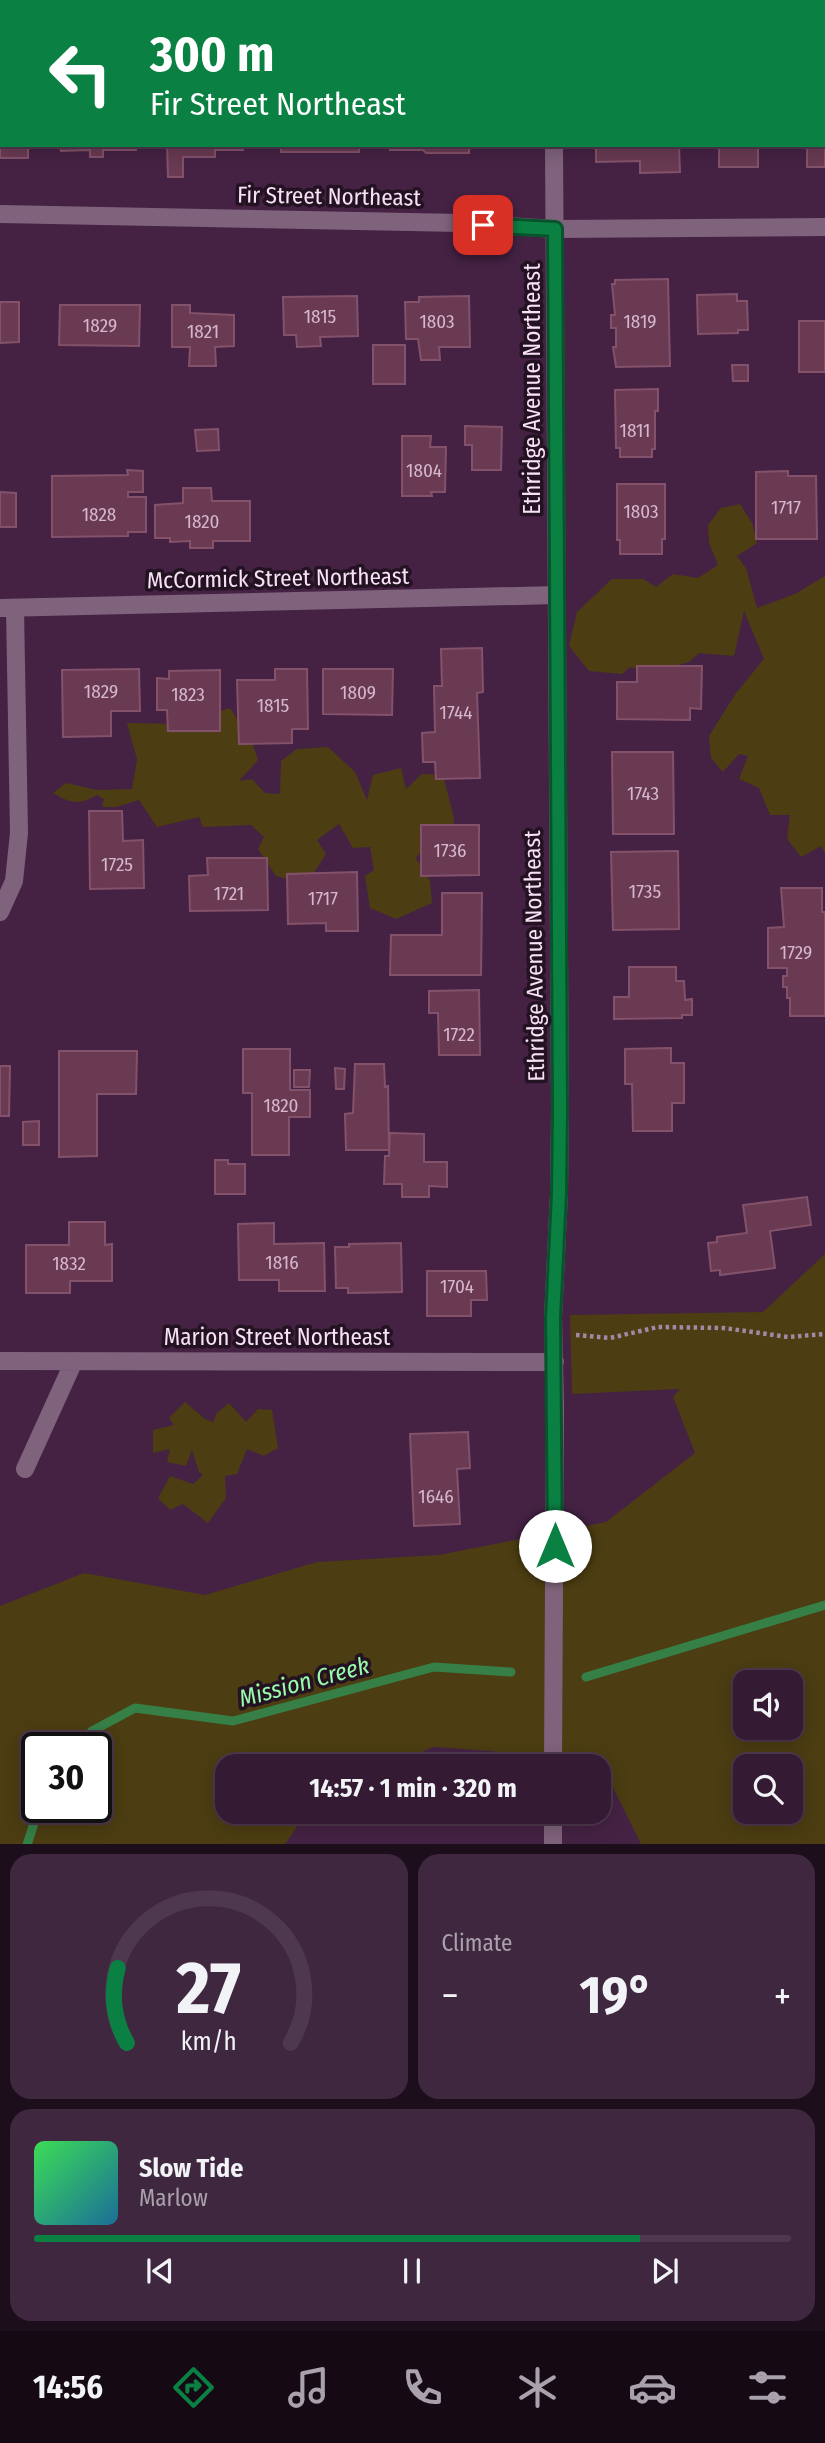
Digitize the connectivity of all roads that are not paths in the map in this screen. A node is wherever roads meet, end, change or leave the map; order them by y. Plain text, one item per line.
1 (554, 147) edge
2 (0, 214) edge
3 (825, 227) edge
4 (555, 229) junction
5 (557, 595) junction
6 (7, 608) edge
7 (0, 912) edge
8 (0, 1361) edge
9 (74, 1361) junction
10 (555, 1362) junction
11 (25, 1469) dead end
12 (553, 1754) edge
13 (553, 1824) edge
14 (553, 1844) edge

1 - 4 street, Ethridge Avenue Northeast
2 - 4 street, Fir Street Northeast
3 - 4 street, Fir Street Northeast
4 - 5 street, Ethridge Avenue Northeast
5 - 6 street, McCormick Street Northeast
5 - 10 street, Ethridge Avenue Northeast
6 - 7 street
8 - 9 street, Marion Street Northeast
9 - 10 street, Marion Street Northeast
9 - 11 street
10 - 12 street, Ethridge Avenue Northeast
13 - 14 street

